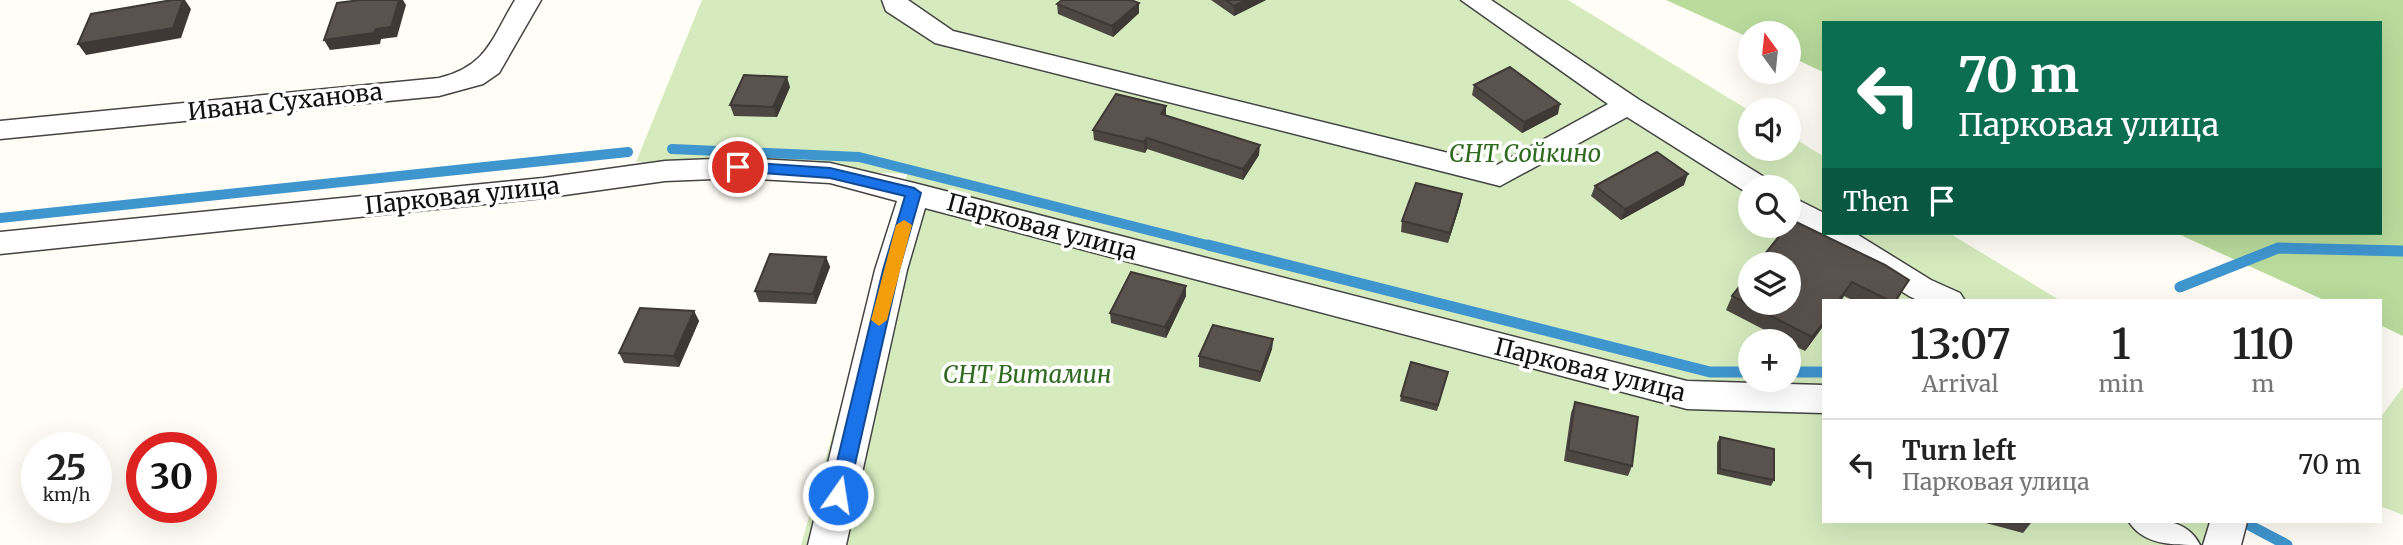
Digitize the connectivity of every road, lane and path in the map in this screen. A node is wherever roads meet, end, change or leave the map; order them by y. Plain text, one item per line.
1 (528, 0) edge
2 (895, 0) edge
3 (1474, 0) edge
4 (1628, 105) junction
5 (0, 130) edge
6 (1740, 175) edge
7 (914, 193) junction
8 (1801, 213) edge
9 (1822, 227) edge
10 (1835, 235) edge
11 (0, 243) edge
12 (1945, 299) edge
13 (1822, 399) edge
14 (2149, 523) edge
15 (2229, 523) edge
16 (827, 545) edge
17 (2181, 545) edge
18 (2222, 545) edge

1 - 5 street, Ивана Суханова
2 - 4 street
3 - 4 street
4 - 6 street
7 - 11 street, Парковая улица
7 - 13 street, Парковая улица
7 - 16 street
8 - 9 street
10 - 12 street
14 - 17 street
15 - 18 street

